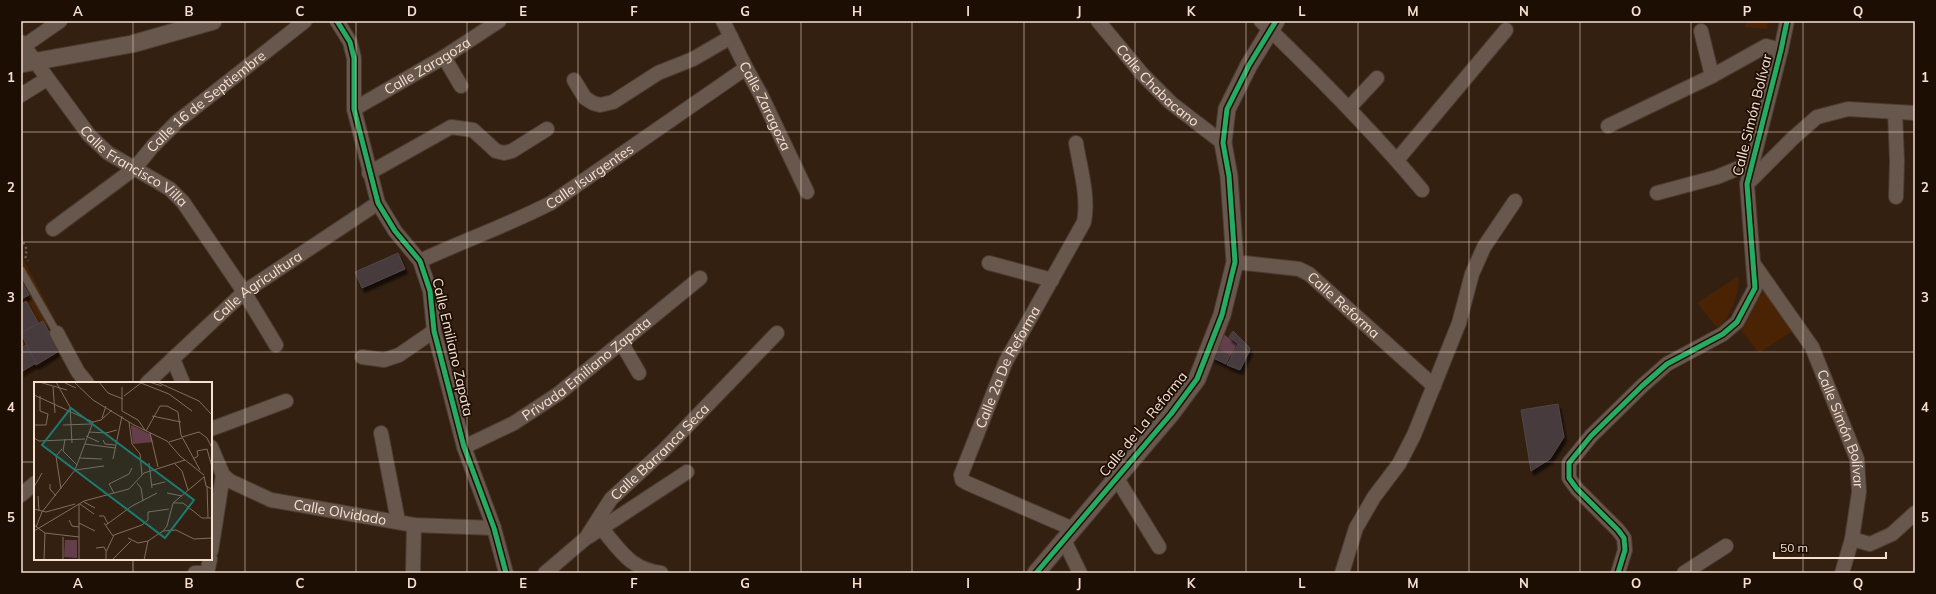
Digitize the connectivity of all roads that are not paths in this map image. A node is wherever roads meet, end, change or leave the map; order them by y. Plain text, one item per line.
1 (60, 21) edge
2 (213, 21) edge
3 (305, 21) edge
4 (337, 21) edge
5 (499, 21) edge
6 (724, 21) edge
7 (1098, 21) edge
8 (1786, 21) edge
9 (1269, 24) edge
10 (1506, 30) dead end
11 (1702, 31) dead end
12 (731, 37) junction
13 (23, 44) edge
14 (1781, 50) junction
15 (444, 58) junction
16 (28, 63) edge
17 (746, 68) junction
18 (1712, 76) junction
19 (1378, 78) dead end
20 (48, 79) junction
21 (574, 80) dead end
22 (461, 86) dead end
23 (21, 95) edge
24 (1349, 108) junction
25 (354, 109) junction
26 (1895, 112) junction
27 (1915, 113) edge
28 (1608, 126) dead end
29 (547, 129) dead end
30 (1076, 143) dead end
31 (1223, 143) junction
32 (1397, 160) junction
33 (1751, 164) junction
34 (134, 168) junction
35 (369, 173) junction
36 (1747, 184) junction
37 (1422, 190) dead end
38 (807, 192) dead end
39 (1657, 193) dead end
40 (1896, 197) dead end
41 (1515, 201) dead end
42 (378, 203) junction
43 (53, 228) dead end
44 (420, 261) junction
45 (1235, 262) junction
46 (1753, 262) junction
47 (989, 263) dead end
48 (21, 270) edge
49 (700, 278) dead end
50 (1052, 280) junction
51 (244, 292) junction
52 (434, 331) junction
53 (57, 333) joint
54 (778, 333) dead end
55 (621, 342) junction
56 (276, 345) dead end
57 (362, 357) dead end
58 (173, 359) junction
59 (638, 373) dead end
60 (86, 382) edge
61 (148, 382) edge
62 (183, 382) edge
63 (1434, 386) junction
64 (286, 401) dead end
65 (212, 429) edge
66 (381, 433) dead end
67 (464, 447) junction
68 (212, 449) edge
69 (687, 472) dead end
70 (224, 475) junction
71 (1116, 477) junction
72 (34, 484) edge
73 (21, 495) edge
74 (1915, 513) edge
75 (398, 521) junction
76 (414, 525) junction
77 (494, 528) junction
78 (602, 529) junction
79 (1068, 534) junction
80 (586, 538) junction
81 (1852, 539) junction
82 (212, 545) edge
83 (1726, 546) dead end
84 (1159, 547) dead end
85 (210, 560) edge
86 (413, 571) dead end
87 (195, 573) edge
88 (206, 573) edge
89 (506, 573) edge
90 (545, 573) edge
91 (661, 573) edge
92 (1036, 573) edge
93 (1080, 573) edge
94 (1342, 573) edge
95 (1618, 573) edge
96 (1684, 573) edge
97 (1842, 573) edge

1 - 13 street
2 - 16 street
3 - 34 street, Calle 16 de Septiembre
4 - 25 street, Calle Emiliano Zapata
5 - 15 street, Calle Zaragoza
6 - 12 street, Calle Zaragoza
7 - 31 street, Calle Chabacano
8 - 14 street, Calle Simón Bolívar
9 - 24 street
9 - 31 street, Calle de La Reforma
10 - 32 street
11 - 18 street
12 - 17 street, Calle Zaragoza
12 - 21 street
13 - 16 street, Calle Francisco Villa
14 - 18 street
14 - 33 street, Calle Simón Bolívar
15 - 22 street
15 - 25 street, Calle Zaragoza
16 - 20 street, Calle Francisco Villa
17 - 38 street, Calle Zaragoza
17 - 44 street, Calle Isurgentes
18 - 28 street
19 - 24 street
20 - 23 street
20 - 34 street, Calle Francisco Villa
24 - 32 street
25 - 35 street, Calle Emiliano Zapata
26 - 27 street
26 - 36 street
26 - 40 street
29 - 35 street
30 - 50 street, Calle 2a De Reforma
31 - 45 street, Calle de La Reforma
32 - 37 street
33 - 36 street, Calle Simón Bolívar
33 - 39 street
34 - 43 street, Calle 16 de Septiembre
34 - 51 street, Calle Francisco Villa
35 - 42 street, Calle Emiliano Zapata
36 - 46 street, Calle Simón Bolívar
41 - 63 street
42 - 44 street, Calle Emiliano Zapata
42 - 51 street, Calle Agricultura
44 - 52 street, Calle Emiliano Zapata
45 - 63 street, Calle Reforma
45 - 71 street, Calle de La Reforma
46 - 81 street, Calle Simón Bolívar
46 - 95 street
47 - 50 street
48 - 53 lane
49 - 55 street, Privada Emiliano Zapata
50 - 79 street, Calle 2a De Reforma
51 - 56 street, Calle Francisco Villa
51 - 58 street, Calle Agricultura
52 - 57 street
52 - 67 street, Calle Emiliano Zapata
53 - 60 street
54 - 80 street, Calle Barranca Seca
55 - 59 street
55 - 67 street, Privada Emiliano Zapata
58 - 61 street, Calle Agricultura
58 - 62 street
63 - 94 street
64 - 65 street
66 - 75 street
67 - 77 street, Calle Emiliano Zapata
68 - 70 street
69 - 78 street
70 - 75 street, Calle Olvidado
70 - 82 street
71 - 79 street, Calle de La Reforma
71 - 84 street
72 - 73 street
74 - 81 street
75 - 76 street, Calle Olvidado
76 - 77 street, Calle Olvidado
76 - 86 street
77 - 89 street, Calle Emiliano Zapata
78 - 80 street
78 - 91 street
79 - 92 street, Calle de La Reforma
79 - 93 street
80 - 90 street, Calle Barranca Seca
81 - 97 street, Calle Simón Bolívar
83 - 96 street
85 - 88 street
87 - 88 street

